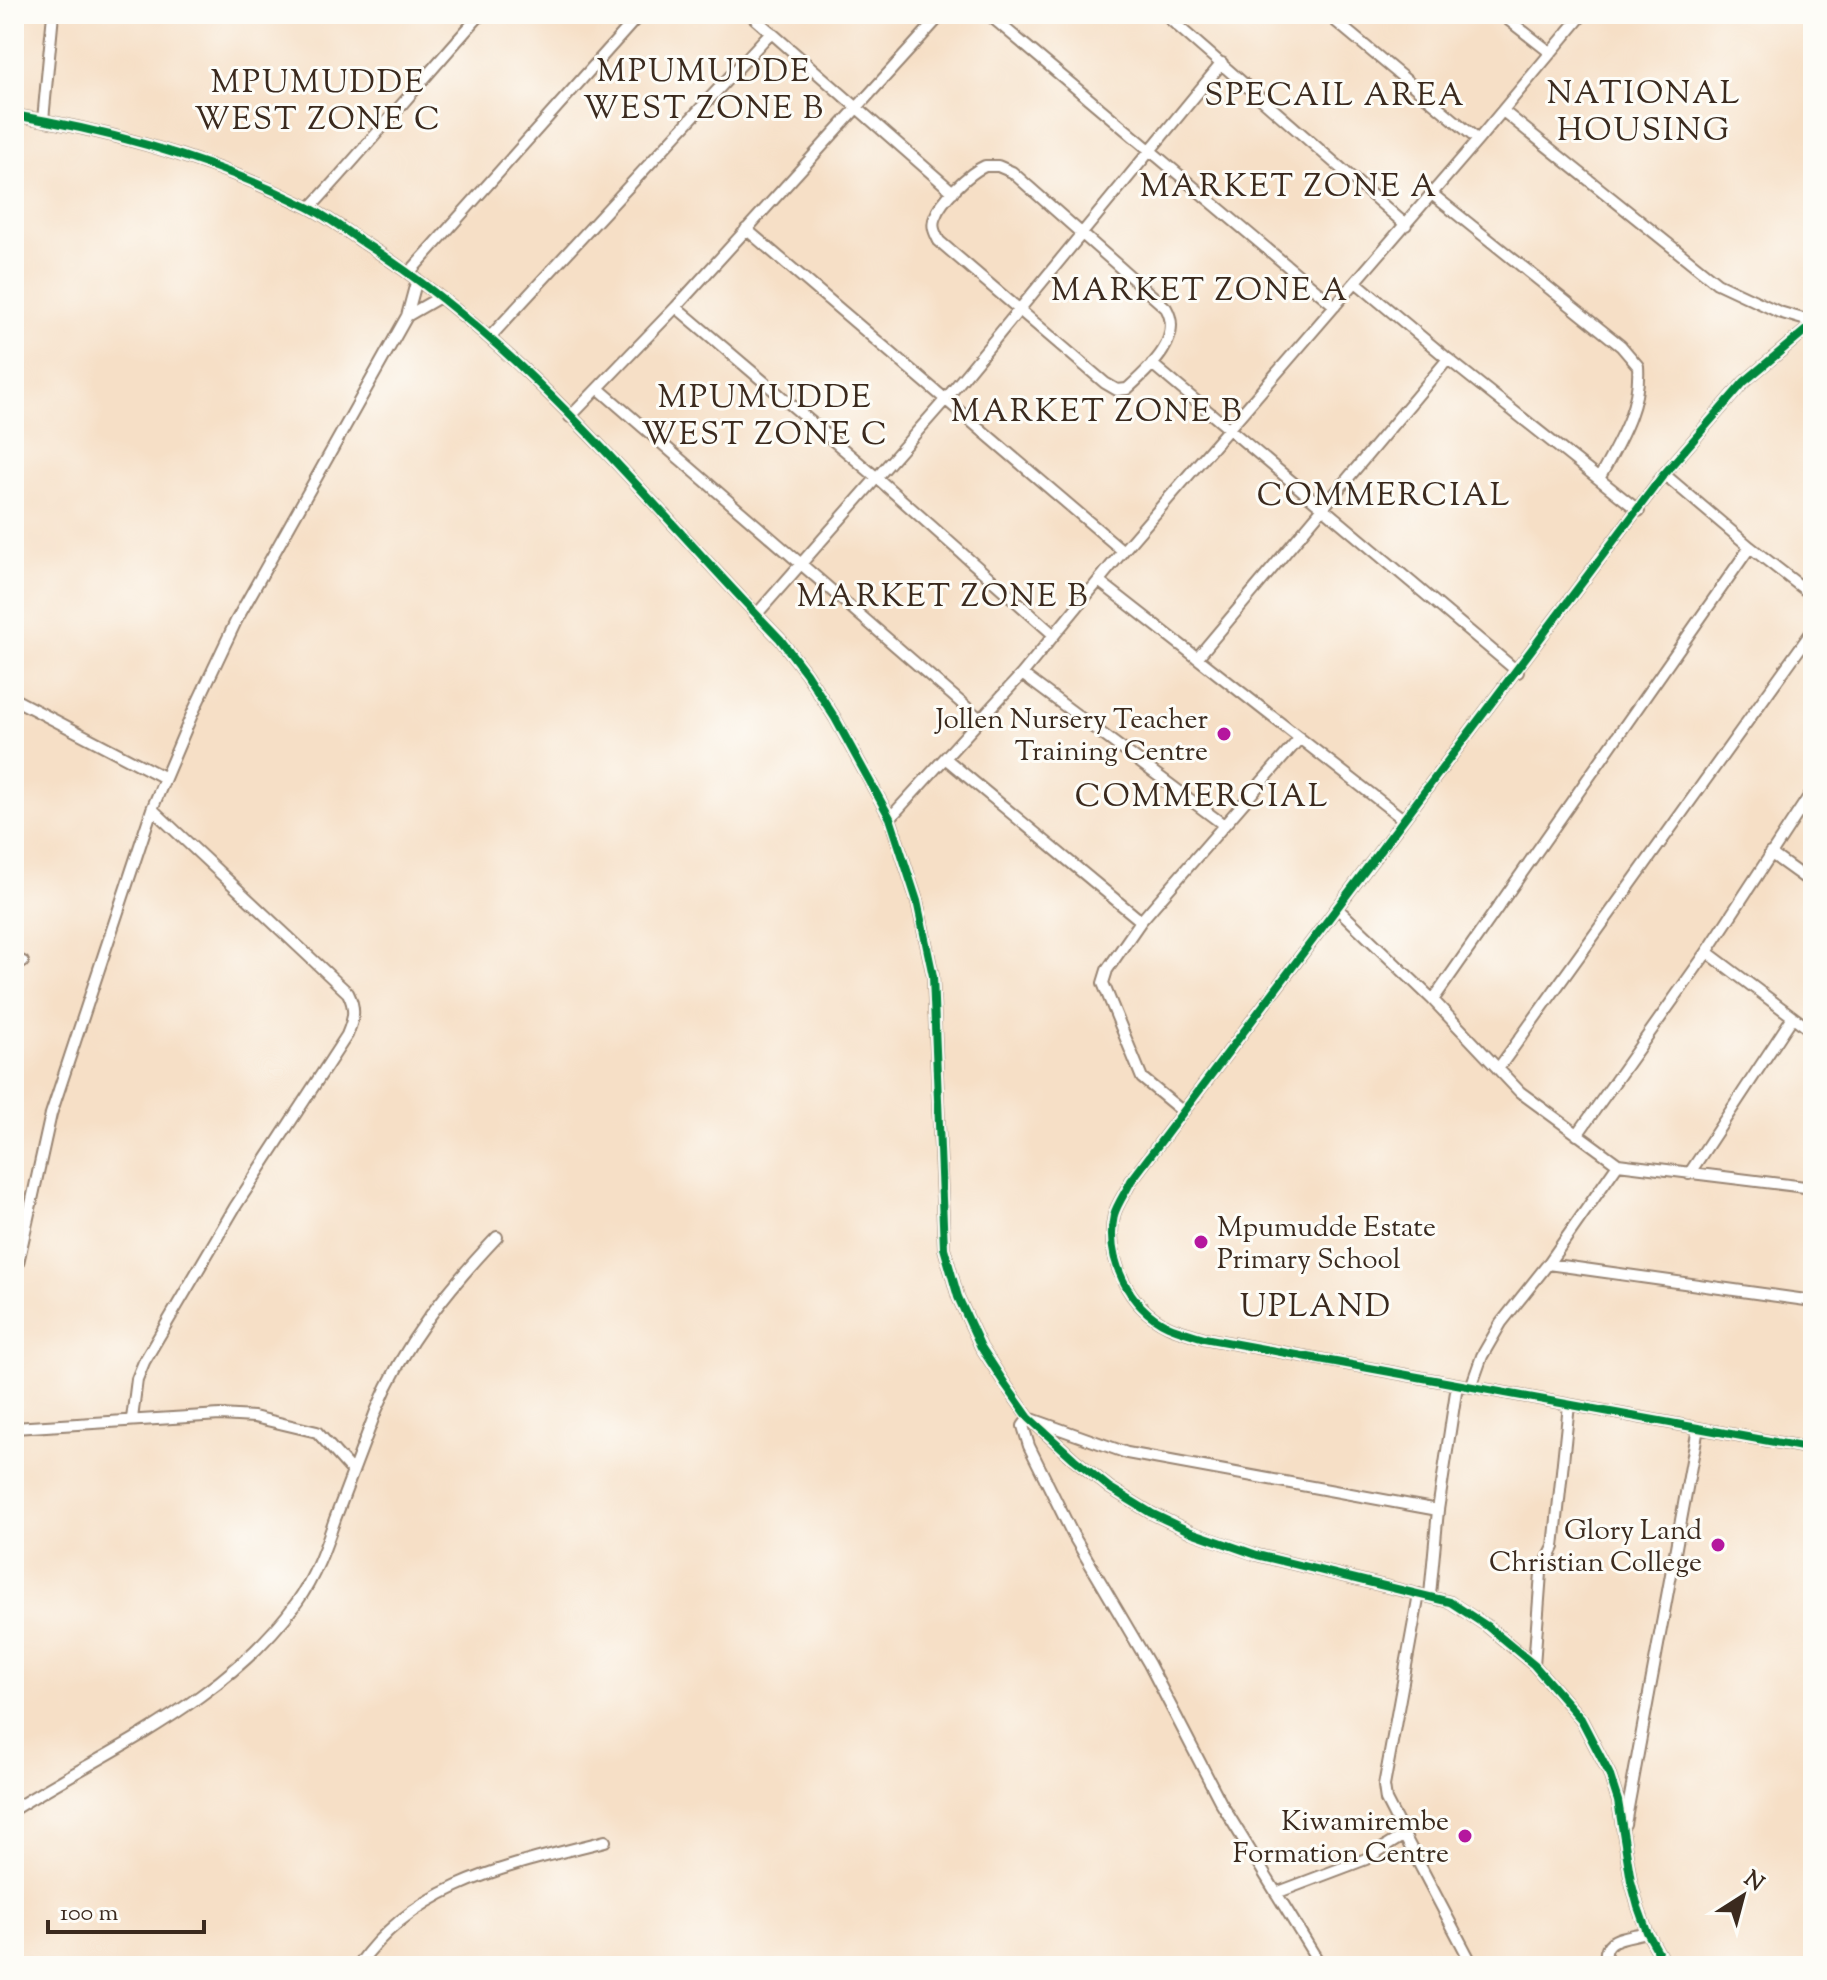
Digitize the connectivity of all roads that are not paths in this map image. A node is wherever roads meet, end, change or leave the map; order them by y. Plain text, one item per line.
1 (53, 14) edge
2 (481, 14) edge
3 (640, 14) edge
4 (750, 14) edge
5 (942, 14) edge
6 (988, 14) edge
7 (1164, 14) edge
8 (1327, 14) edge
9 (1501, 14) edge
10 (1583, 14) edge
11 (771, 32) junction
12 (1551, 53) junction
13 (1222, 63) junction
14 (858, 107) junction
15 (1503, 111) junction
16 (14, 115) edge
17 (43, 120) junction
18 (1478, 140) junction
19 (1151, 151) junction
20 (953, 192) junction
21 (1432, 194) junction
22 (310, 208) junction
23 (1406, 225) junction
24 (746, 229) junction
25 (1084, 233) junction
26 (413, 276) junction
27 (1357, 283) junction
28 (440, 297) junction
29 (1335, 306) junction
30 (676, 307) junction
31 (1020, 311) junction
32 (407, 316) junction
33 (1813, 323) edge
34 (490, 337) junction
35 (1448, 359) junction
36 (1152, 364) junction
37 (599, 389) junction
38 (945, 400) junction
39 (570, 417) junction
40 (1228, 430) junction
41 (1664, 474) junction
42 (876, 477) junction
43 (1599, 479) junction
44 (1323, 508) junction
45 (1639, 511) junction
46 (1750, 547) junction
47 (1123, 551) junction
48 (801, 563) junction
49 (1099, 581) junction
50 (1813, 596) edge
51 (756, 615) junction
52 (1813, 630) edge
53 (1054, 635) junction
54 (1197, 658) junction
55 (1518, 672) junction
56 (1022, 674) junction
57 (14, 699) edge
58 (980, 719) junction
59 (1300, 738) junction
60 (945, 758) junction
61 (165, 778) junction
62 (1813, 790) edge
63 (152, 809) junction
64 (890, 818) junction
65 (1403, 819) junction
66 (1224, 825) junction
67 (1770, 853) junction
68 (1813, 884) edge
69 (1337, 908) junction
70 (1141, 921) junction
71 (1707, 952) junction
72 (1433, 1000) junction
73 (1792, 1018) junction
74 (1813, 1032) edge
75 (1498, 1069) junction
76 (1182, 1111) junction
77 (1577, 1135) junction
78 (1618, 1164) junction
79 (1689, 1174) junction
80 (1813, 1188) edge
81 (497, 1237) dead end
82 (1548, 1264) junction
83 (14, 1281) edge
84 (1813, 1301) edge
85 (1457, 1385) junction
86 (1471, 1387) junction
87 (1569, 1405) junction
88 (1029, 1418) junction
89 (132, 1419) junction
90 (14, 1428) edge
91 (1698, 1428) junction
92 (1813, 1449) edge
93 (353, 1472) junction
94 (1438, 1510) junction
95 (1424, 1594) junction
96 (1534, 1665) junction
97 (14, 1809) edge
98 (1623, 1831) junction
99 (1404, 1835) junction
100 (605, 1841) dead end
101 (1276, 1893) junction
102 (1647, 1932) junction
103 (358, 1966) edge
104 (1321, 1966) edge
105 (1473, 1966) edge
106 (1607, 1966) edge
107 (1666, 1966) edge

1 - 17 street
2 - 22 street
3 - 26 street
4 - 11 street
5 - 14 street
6 - 19 street
7 - 13 street
8 - 18 street
9 - 12 street
10 - 12 street
11 - 14 street
11 - 34 street
12 - 15 street
13 - 19 street
13 - 23 street
14 - 20 street
14 - 24 street
15 - 18 street
15 - 33 street
16 - 17 street
17 - 22 street
18 - 21 street
19 - 25 street
19 - 29 street
20 - 25 street
20 - 31 street
21 - 23 street
21 - 43 street
22 - 26 street
23 - 27 street
24 - 30 street
24 - 38 street
25 - 31 street
25 - 36 street
26 - 28 street
26 - 32 street
27 - 29 street
27 - 35 street
28 - 32 street
28 - 34 street
29 - 40 street
30 - 37 street
30 - 42 street
31 - 36 street
31 - 38 street
32 - 61 street
33 - 41 street
34 - 39 street
35 - 43 street
35 - 44 street
36 - 40 street
37 - 39 street
37 - 48 street
38 - 42 street
38 - 47 street
39 - 51 street
40 - 44 street
40 - 47 street
41 - 45 street
41 - 46 street
42 - 48 street
42 - 53 street
43 - 45 street
44 - 54 street
44 - 55 street
45 - 55 street
46 - 50 street
46 - 72 street
47 - 49 street
48 - 51 street
48 - 58 street
49 - 53 street
49 - 54 street
51 - 64 street
52 - 75 street
53 - 56 street
54 - 59 street
55 - 65 street
56 - 58 street
56 - 66 street
57 - 61 street
58 - 60 street
59 - 65 street
59 - 66 street
60 - 64 street
60 - 70 street
61 - 63 street
62 - 67 street
63 - 83 street
63 - 89 street
64 - 88 street
65 - 69 street
66 - 70 street
67 - 68 street
67 - 71 street
69 - 72 street
69 - 76 street
70 - 76 street
71 - 73 street
71 - 77 street
72 - 75 street
73 - 74 street
73 - 79 street
75 - 77 street
76 - 85 street
77 - 78 street
78 - 79 street
78 - 82 street
79 - 80 street
81 - 93 street
82 - 84 street
82 - 86 street
85 - 86 street
85 - 94 street
86 - 87 street
87 - 91 street
87 - 96 street
88 - 94 street
88 - 95 street
88 - 101 street
89 - 90 street
89 - 93 street
91 - 92 street
91 - 98 street
93 - 97 street
94 - 95 street
95 - 96 street
95 - 99 street
96 - 98 street
98 - 102 street
99 - 101 street
99 - 105 street
100 - 103 street
101 - 104 street
102 - 106 street
102 - 107 street

